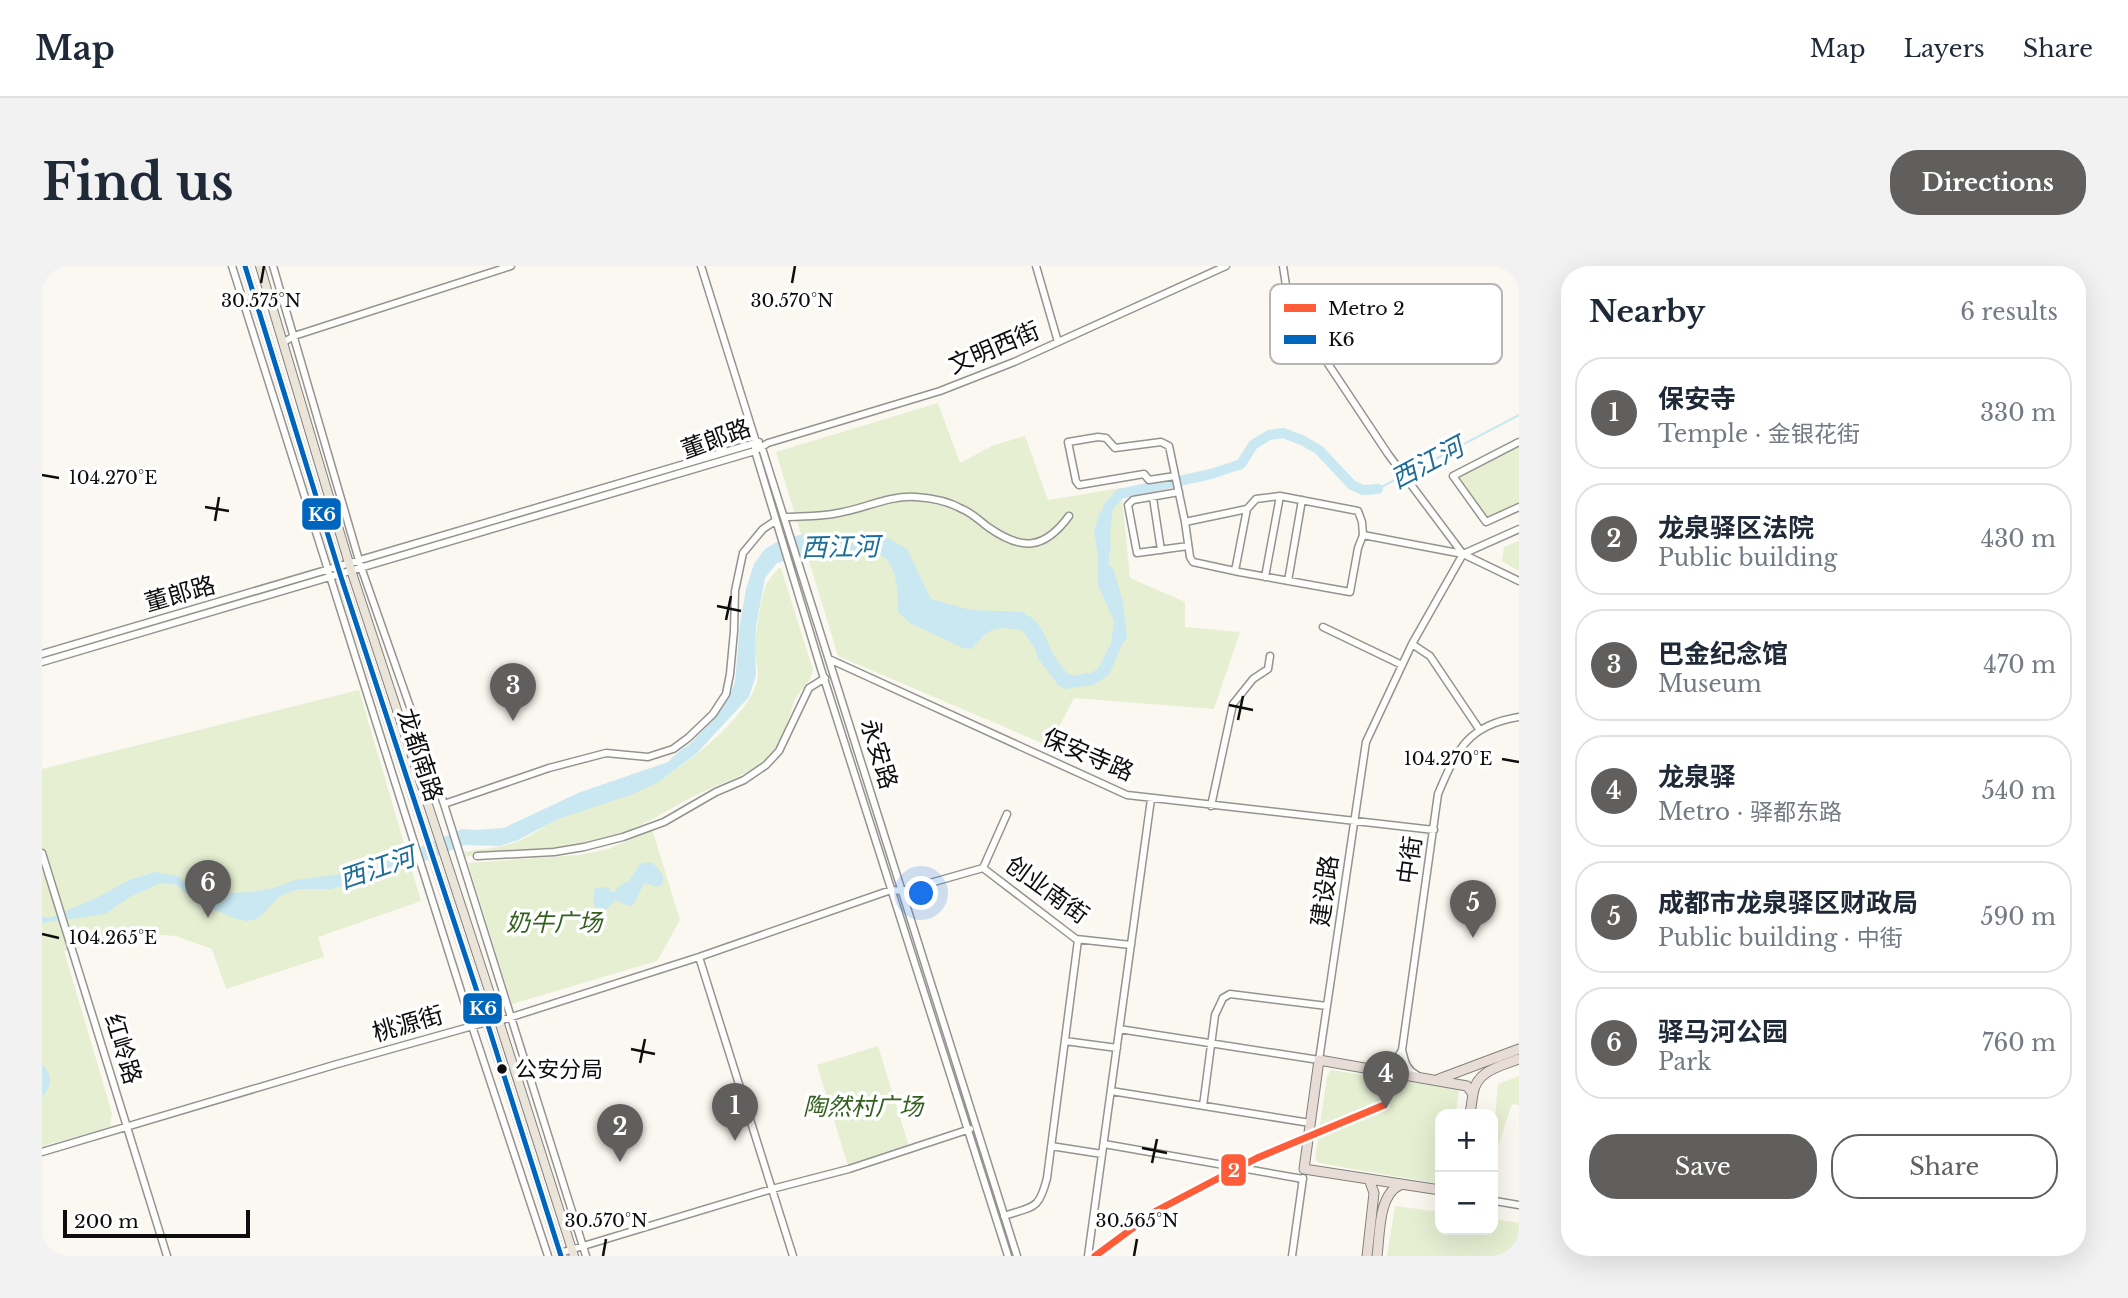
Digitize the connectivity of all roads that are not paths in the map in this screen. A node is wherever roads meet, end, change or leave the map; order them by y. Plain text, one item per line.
1 (232, 266) edge
2 (244, 266) edge
3 (260, 266) edge
4 (273, 266) edge
5 (475, 266) edge
6 (511, 266) edge
7 (701, 266) edge
8 (1036, 266) edge
9 (1226, 266) edge
10 (1283, 266) edge
11 (478, 276) junction
12 (1286, 284) edge
13 (294, 336) junction
14 (284, 342) junction
15 (1058, 342) junction
16 (1328, 364) edge
17 (756, 442) junction
18 (1519, 442) edge
19 (765, 445) junction
20 (755, 451) junction
21 (1175, 477) junction
22 (1178, 489) junction
23 (1279, 496) junction
24 (1153, 498) junction
25 (1302, 500) junction
26 (1519, 507) edge
27 (1247, 509) junction
28 (1069, 516) dead end
29 (785, 517) junction
30 (775, 521) junction
31 (1185, 522) junction
32 (1519, 529) edge
33 (1363, 535) junction
34 (1188, 546) junction
35 (1161, 550) junction
36 (1463, 554) junction
37 (360, 564) junction
38 (350, 567) junction
39 (339, 570) junction
40 (1236, 571) junction
41 (329, 573) junction
42 (1265, 577) junction
43 (1519, 581) edge
44 (1288, 582) junction
45 (1323, 627) dead end
46 (1412, 644) junction
47 (42, 654) edge
48 (1270, 656) dead end
49 (829, 659) junction
50 (42, 662) edge
51 (1402, 665) junction
52 (825, 678) junction
53 (1519, 717) edge
54 (1479, 729) junction
55 (1150, 799) junction
56 (444, 804) junction
57 (1211, 806) junction
58 (1007, 814) dead end
59 (1354, 821) junction
60 (1434, 830) junction
61 (1431, 848) junction
62 (1442, 850) dead end
63 (42, 853) edge
64 (477, 856) dead end
65 (983, 867) junction
66 (891, 890) junction
67 (902, 891) junction
68 (1079, 940) junction
69 (1131, 945) junction
70 (699, 957) junction
71 (1327, 1006) junction
72 (510, 1017) junction
73 (499, 1021) junction
74 (487, 1022) junction
75 (472, 1026) junction
76 (1119, 1029) junction
77 (1065, 1041) junction
78 (1211, 1044) junction
79 (1117, 1048) junction
80 (1519, 1049) edge
81 (1402, 1050) junction
82 (1519, 1059) edge
83 (1319, 1060) junction
84 (1382, 1071) junction
85 (1422, 1077) junction
86 (1438, 1080) junction
87 (1111, 1091) junction
88 (1473, 1094) junction
89 (1203, 1106) junction
90 (1471, 1109) edge
91 (1310, 1123) junction
92 (127, 1126) junction
93 (975, 1127) junction
94 (967, 1130) junction
95 (1104, 1144) junction
96 (1051, 1146) junction
97 (42, 1152) edge
98 (1102, 1154) junction
99 (1304, 1174) junction
100 (1369, 1179) junction
101 (1402, 1184) junction
102 (772, 1189) junction
103 (1435, 1189) edge
104 (1498, 1202) edge
105 (1519, 1205) edge
106 (1004, 1216) junction
107 (583, 1247) junction
108 (573, 1253) edge
109 (561, 1255) edge
110 (167, 1256) edge
111 (548, 1256) edge
112 (586, 1256) edge
113 (793, 1256) edge
114 (1008, 1256) edge
115 (1017, 1256) edge
116 (1088, 1256) edge
117 (1292, 1256) edge
118 (1367, 1256) edge
119 (1377, 1256) edge

1 - 41 street
2 - 39 main road, 龙都南路
3 - 14 main road, 龙都南路
4 - 13 street
5 - 11 street
6 - 11 street
7 - 17 street, 永安路
8 - 15 street
9 - 15 street, 文明西街
10 - 12 street
11 - 13 street
13 - 14 street
13 - 37 street
14 - 38 main road, 龙都南路
15 - 19 street, 文明西街
16 - 36 street
17 - 19 street, 永安路
17 - 20 street
17 - 37 street, 董郞路
18 - 26 street
19 - 20 street, 董郞路
19 - 29 street, 永安路
20 - 30 street
20 - 37 street, 董郞路
21 - 21 street
21 - 22 street
22 - 24 street
22 - 31 street
23 - 25 street
23 - 27 street
23 - 42 street
24 - 35 street
24 - 35 street
25 - 33 street
25 - 44 street
27 - 31 street
27 - 40 street
28 - 29 street
29 - 49 street, 永安路
30 - 52 street
30 - 56 street
31 - 34 street
32 - 36 street
33 - 36 street
33 - 44 street
34 - 35 street
34 - 40 street
36 - 43 street
36 - 46 street, 建设路
37 - 38 street, 董郞路
37 - 56 street
38 - 39 street, 董郞路
38 - 73 main road, 龙都南路
39 - 41 street, 董郞路
39 - 74 main road, 龙都南路
40 - 42 street
41 - 47 street, 董郞路
41 - 50 street, 董郞路
41 - 75 street
42 - 44 street
45 - 51 street
46 - 51 street, 建设路
46 - 54 street
48 - 57 street
49 - 55 street, 保安寺路
49 - 67 street, 永安路
51 - 59 street, 建设路
52 - 64 street
52 - 66 street
53 - 54 street
54 - 60 street, 中街
55 - 57 street, 保安寺路
55 - 69 street
56 - 72 street
57 - 59 street, 保安寺路
58 - 65 street
59 - 60 street, 保安寺路
59 - 71 street, 建设路
60 - 61 street, 中街
61 - 62 street
61 - 81 street, 中街
63 - 92 street, 红岭路
65 - 67 street, 创业南街
65 - 68 street, 创业南街
66 - 67 street, 桃源街
66 - 70 street, 桃源街
66 - 94 street
67 - 93 street, 永安路
68 - 69 street, 创业南街
68 - 77 street
69 - 76 street
70 - 72 street, 桃源街
70 - 102 street
71 - 78 street
71 - 83 street, 建设路
72 - 73 street, 桃源街
72 - 107 street
73 - 74 street, 桃源街
73 - 108 main road, 龙都南路
74 - 75 street, 桃源街
74 - 109 main road, 龙都南路
75 - 92 street, 桃源街
75 - 111 street
76 - 78 street
76 - 79 street
77 - 79 street
77 - 96 street
78 - 83 street
78 - 89 street
79 - 87 street
80 - 86 highway
81 - 84 street
81 - 85 street
82 - 88 highway
83 - 84 highway
83 - 91 highway, 建设路
84 - 85 highway
85 - 86 highway
86 - 88 highway
87 - 89 street
87 - 95 street
88 - 90 highway
89 - 91 street
91 - 99 highway, 建设路
92 - 97 street, 桃源街
92 - 110 street, 红岭路
93 - 94 street
93 - 106 street, 永安路
94 - 102 street
94 - 114 street
95 - 98 street
95 - 99 street
96 - 98 street
96 - 106 street
98 - 116 street
99 - 100 highway
99 - 117 street, 建设路
100 - 101 highway
100 - 118 highway
101 - 103 highway
101 - 119 highway
102 - 107 street
102 - 113 street
104 - 105 street
106 - 115 street, 永安路
107 - 108 street
107 - 112 street
108 - 109 street

